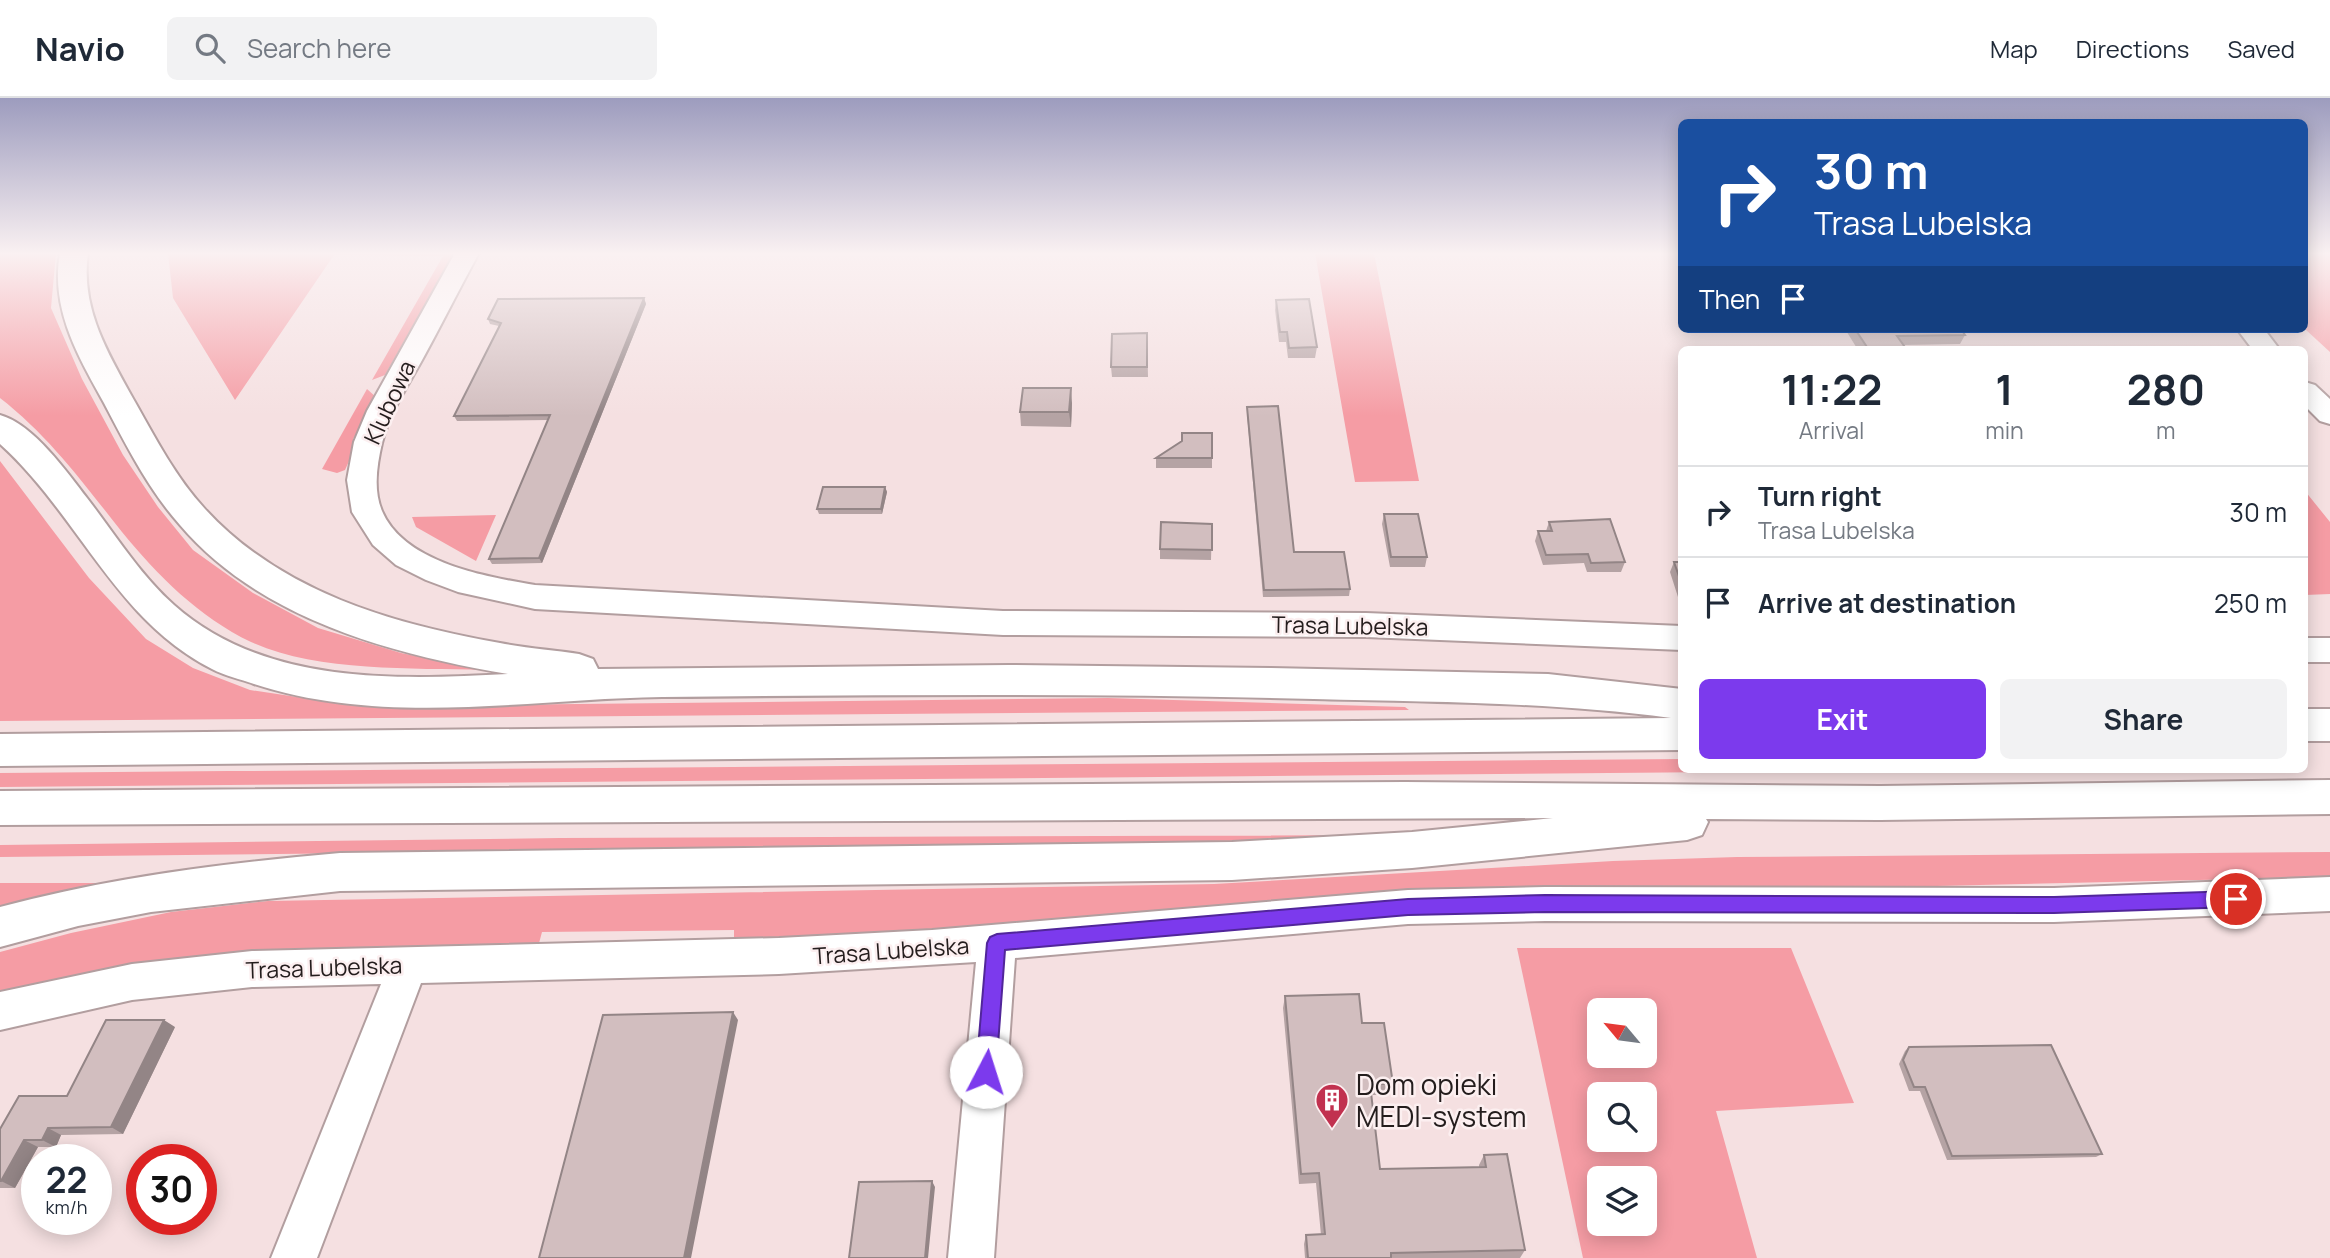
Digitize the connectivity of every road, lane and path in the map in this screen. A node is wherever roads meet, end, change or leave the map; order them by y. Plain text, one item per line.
1 (76, 307) edge
2 (437, 307) edge
3 (2308, 394) edge
4 (2330, 415) edge
5 (0, 426) edge
6 (362, 480) joint
7 (1678, 638) edge
8 (2308, 650) edge
9 (2330, 650) edge
10 (650, 682) junction
11 (1678, 704) edge
12 (2308, 725) edge
13 (2330, 725) edge
14 (1678, 734) edge
15 (0, 750) edge
16 (2330, 797) edge
17 (1880, 803) junction
18 (0, 808) edge
19 (2330, 894) edge
20 (0, 927) edge
21 (997, 943) junction
22 (409, 964) junction
23 (0, 1011) edge
24 (294, 1258) edge
25 (971, 1258) edge

1 - 10 highway
2 - 6 street, Klubowa
3 - 4 street
5 - 10 highway
6 - 7 street, Trasa Lubelska
8 - 9 street
10 - 11 highway
12 - 13 highway
14 - 15 highway
16 - 17 highway
17 - 18 highway
17 - 20 highway
19 - 21 street, Trasa Lubelska
21 - 22 street, Trasa Lubelska
21 - 25 street
22 - 23 street, Trasa Lubelska
22 - 24 street

